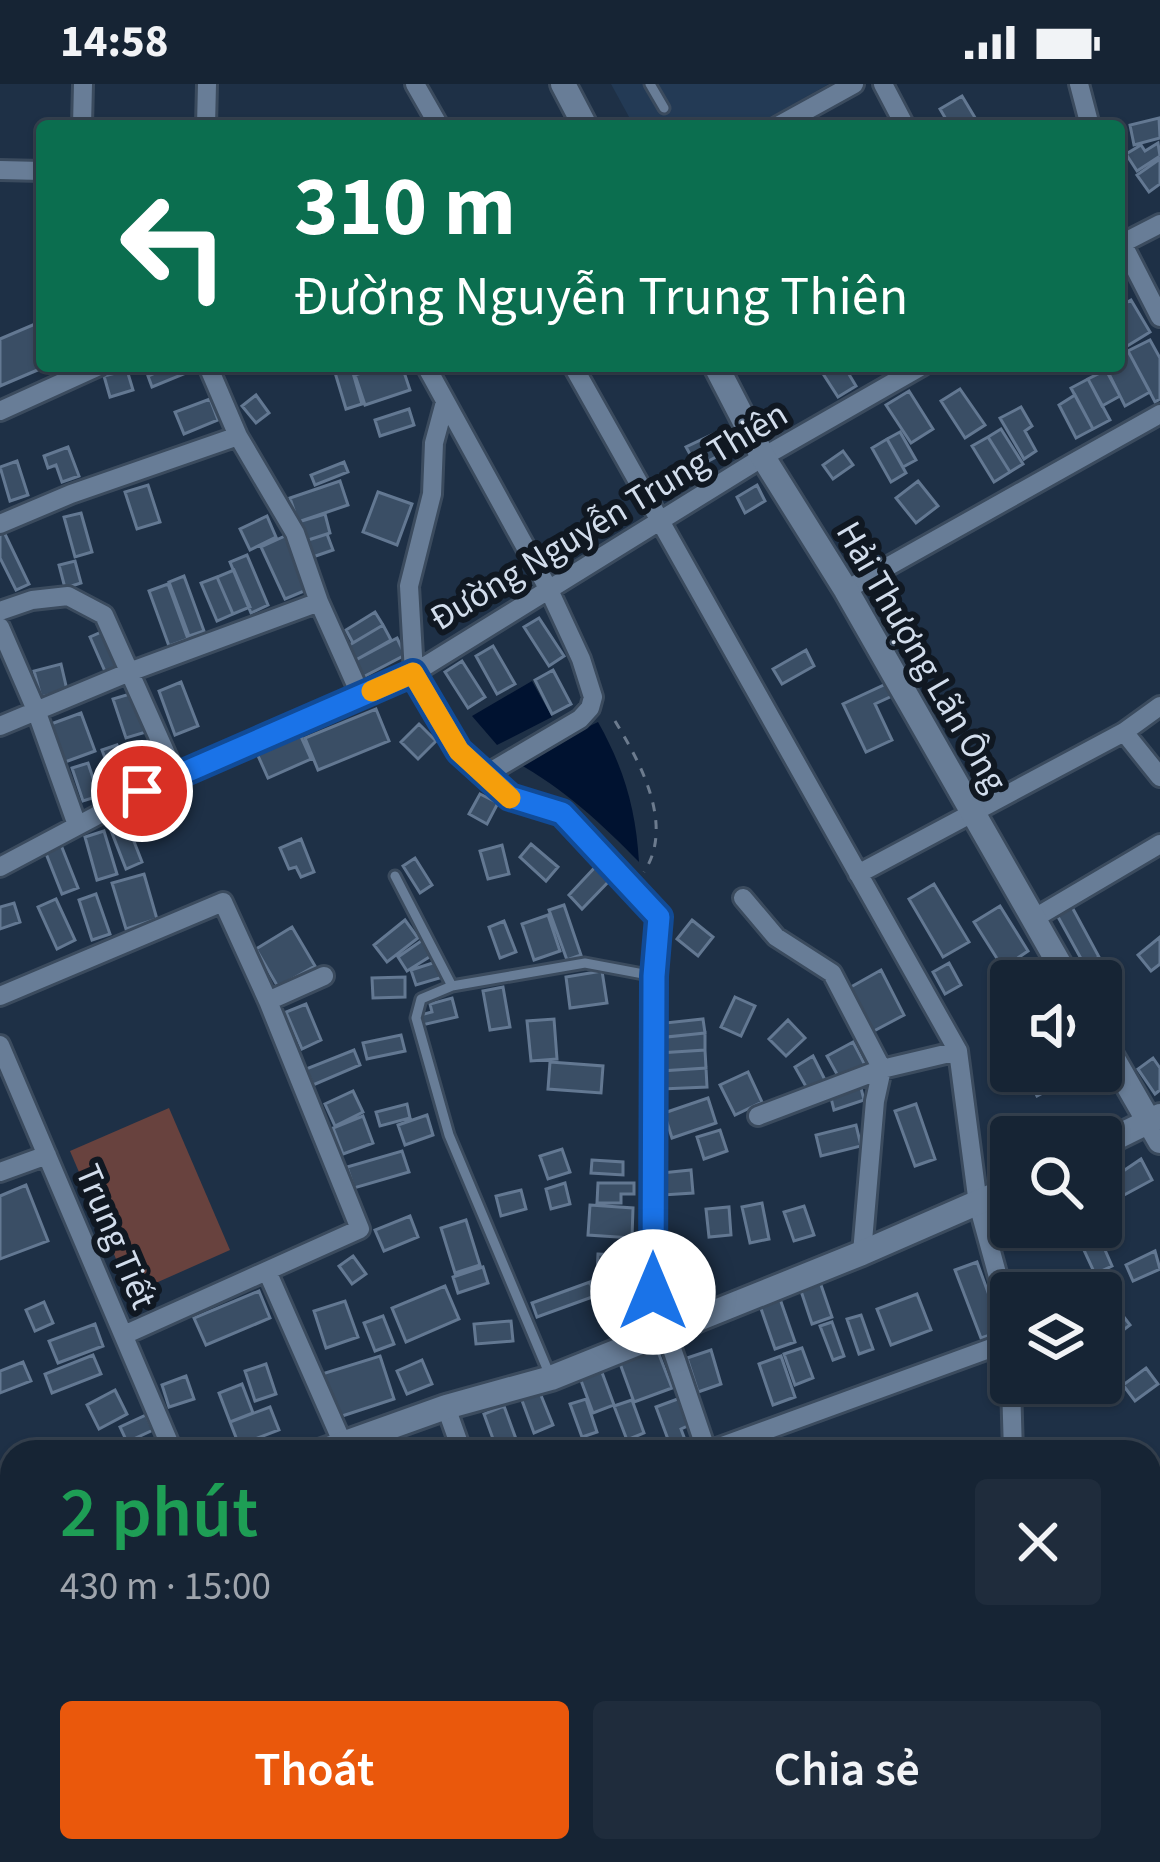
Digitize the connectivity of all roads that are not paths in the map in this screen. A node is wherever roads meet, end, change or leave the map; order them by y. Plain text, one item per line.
1 (83, 84) edge
2 (206, 84) edge
3 (415, 84) edge
4 (563, 84) edge
5 (650, 84) edge
6 (854, 84) edge
7 (883, 84) edge
8 (1078, 84) edge
9 (664, 108) dead end
10 (82, 120) edge
11 (206, 120) edge
12 (436, 120) edge
13 (582, 120) edge
14 (789, 120) edge
15 (902, 120) edge
16 (1088, 120) edge
17 (0, 170) edge
18 (36, 171) edge
19 (1160, 224) edge
20 (1125, 240) edge
21 (1125, 251) edge
22 (1160, 317) edge
23 (86, 372) edge
24 (211, 372) edge
25 (429, 372) edge
26 (576, 372) edge
27 (719, 372) edge
28 (895, 373) edge
29 (445, 402) junction
30 (0, 411) edge
31 (1160, 413) edge
32 (238, 436) junction
33 (763, 457) junction
34 (659, 520) junction
35 (0, 524) edge
36 (549, 590) junction
37 (846, 590) junction
38 (319, 602) junction
39 (0, 611) edge
40 (0, 627) edge
41 (131, 671) junction
42 (413, 673) junction
43 (361, 696) junction
44 (1160, 706) edge
45 (36, 710) junction
46 (0, 726) edge
47 (1124, 732) junction
48 (175, 775) junction
49 (485, 775) junction
50 (1160, 777) edge
51 (971, 810) junction
52 (77, 825) junction
53 (1160, 844) edge
54 (0, 867) edge
55 (858, 874) junction
56 (395, 876) dead end
57 (743, 898) dead end
58 (1033, 919) junction
59 (1057, 960) edge
60 (324, 976) dead end
61 (654, 976) junction
62 (452, 986) junction
63 (0, 996) edge
64 (268, 1001) junction
65 (0, 1046) edge
66 (958, 1051) junction
67 (882, 1069) junction
68 (1122, 1072) edge
69 (758, 1116) dead end
70 (1156, 1126) edge
71 (1122, 1138) edge
72 (47, 1155) junction
73 (0, 1172) edge
74 (990, 1198) edge
75 (978, 1204) junction
76 (862, 1253) junction
77 (267, 1271) junction
78 (997, 1272) edge
79 (660, 1334) junction
80 (124, 1335) junction
81 (990, 1349) edge
82 (551, 1378) junction
83 (1011, 1404) edge
84 (446, 1407) junction
85 (168, 1440) edge
86 (329, 1440) edge
87 (354, 1440) edge
88 (458, 1440) edge
89 (702, 1440) edge
90 (740, 1440) edge
91 (1012, 1440) edge

1 - 10 street
2 - 11 street
3 - 12 street
4 - 13 street
5 - 9 lane
6 - 14 street
7 - 15 street
8 - 16 street
17 - 18 street
19 - 20 street
21 - 22 street
23 - 30 street
24 - 32 street
25 - 29 street
26 - 34 street
27 - 33 street, Hải Thượng Lãn Ông
28 - 33 street, Đường Nguyễn Trung Thiên
29 - 36 street
29 - 42 street
31 - 37 street
32 - 35 street
32 - 38 street
33 - 34 street, Đường Nguyễn Trung Thiên
33 - 37 street, Hải Thượng Lãn Ông
34 - 36 street, Đường Nguyễn Trung Thiên
34 - 55 street
36 - 42 street, Đường Nguyễn Trung Thiên
36 - 49 street
37 - 51 street, Hải Thượng Lãn Ông
38 - 41 street
38 - 43 street
39 - 41 street
40 - 45 street
41 - 45 street
41 - 48 street
42 - 43 street, Đường Nguyễn Trung Thiên
42 - 49 street
43 - 48 street, Đường Nguyễn Trung Thiên
44 - 47 street
45 - 46 street
45 - 52 street
47 - 50 street
47 - 51 street
48 - 52 street, Đường Nguyễn Trung Thiên
49 - 61 street
51 - 55 street
51 - 58 street, Hải Thượng Lãn Ông
52 - 54 street, Đường Nguyễn Trung Thiên
53 - 58 street
55 - 66 street
56 - 62 lane
57 - 67 street
58 - 59 street, Hải Thượng Lãn Ông
60 - 64 street
61 - 62 lane
61 - 79 street
62 - 82 lane
63 - 64 street
64 - 77 street
65 - 72 street, Trung Tiết
66 - 67 street
66 - 75 street
67 - 69 street
67 - 76 street
68 - 70 street
70 - 71 street
72 - 73 street
72 - 80 street, Trung Tiết
74 - 75 street
75 - 76 street
75 - 78 street
76 - 79 street
77 - 80 street
77 - 86 street
79 - 82 street
79 - 89 street
80 - 85 street, Trung Tiết
81 - 90 street
82 - 84 street
83 - 91 street
84 - 87 street
84 - 88 street

